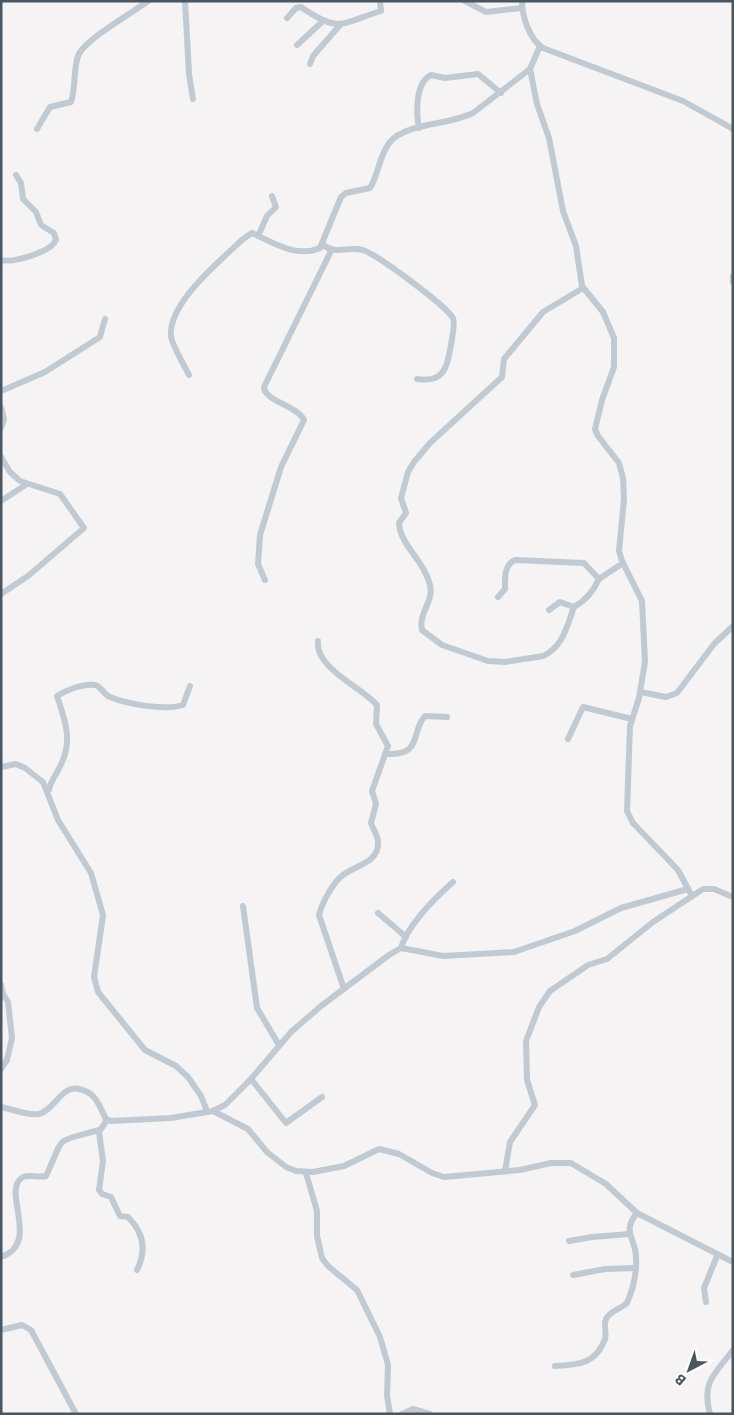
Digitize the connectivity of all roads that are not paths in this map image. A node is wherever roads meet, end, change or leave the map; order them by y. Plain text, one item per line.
1 (148, 1) edge
2 (185, 1) edge
3 (380, 1) edge
4 (466, 1) edge
5 (522, 4) edge
6 (287, 18) dead end
7 (322, 21) junction
8 (340, 25) junction
9 (297, 45) dead end
10 (540, 46) junction
11 (310, 64) dead end
12 (530, 69) junction
13 (501, 93) junction
14 (193, 100) dead end
15 (418, 128) junction
16 (733, 128) edge
17 (36, 129) dead end
18 (16, 175) dead end
19 (272, 196) dead end
20 (258, 236) junction
21 (323, 245) junction
22 (331, 251) junction
23 (1, 260) edge
24 (733, 276) edge
25 (733, 282) edge
26 (583, 288) junction
27 (105, 319) dead end
28 (189, 375) dead end
29 (417, 379) dead end
30 (1, 391) edge
31 (1, 407) edge
32 (1, 428) edge
33 (1, 457) edge
34 (27, 484) junction
35 (1, 501) edge
36 (623, 563) junction
37 (599, 579) junction
38 (265, 580) dead end
39 (1, 594) edge
40 (498, 597) dead end
41 (574, 607) junction
42 (549, 610) dead end
43 (733, 626) edge
44 (318, 641) dead end
45 (190, 686) dead end
46 (640, 692) junction
47 (447, 717) dead end
48 (632, 719) junction
49 (568, 739) dead end
50 (385, 754) junction
51 (1, 767) edge
52 (48, 792) junction
53 (454, 882) dead end
54 (688, 889) junction
55 (692, 896) junction
56 (733, 896) edge
57 (243, 906) dead end
58 (378, 913) dead end
59 (406, 937) junction
60 (401, 948) junction
61 (1, 985) edge
62 (344, 989) junction
63 (279, 1045) junction
64 (1, 1069) edge
65 (251, 1079) junction
66 (322, 1097) dead end
67 (1, 1107) edge
68 (210, 1111) junction
69 (107, 1120) junction
70 (99, 1130) junction
71 (506, 1171) junction
72 (306, 1173) junction
73 (637, 1213) junction
74 (630, 1234) junction
75 (569, 1242) dead end
76 (717, 1256) junction
77 (1, 1257) edge
78 (733, 1262) edge
79 (636, 1268) junction
80 (137, 1270) dead end
81 (573, 1275) dead end
82 (706, 1302) dead end
83 (1, 1330) edge
84 (733, 1350) edge
85 (555, 1366) dead end
86 (76, 1414) edge
87 (390, 1414) edge
88 (402, 1414) edge
89 (430, 1414) edge
90 (710, 1414) edge

1 - 17 street
2 - 14 street
3 - 8 street
4 - 5 street
5 - 10 street
6 - 7 street
7 - 8 street
7 - 9 street
8 - 11 street
10 - 12 street
10 - 16 street
12 - 13 street
12 - 26 street
13 - 15 street
13 - 15 street
15 - 21 street
18 - 23 street
19 - 20 street
20 - 21 street
20 - 28 street
21 - 22 street
22 - 29 street
22 - 38 street
24 - 25 street
26 - 36 street
26 - 41 street
27 - 30 street
31 - 32 street
33 - 34 street
34 - 35 street
34 - 39 street
36 - 37 street
36 - 46 street
37 - 40 street
37 - 41 street
41 - 42 street
43 - 46 street
44 - 50 street
45 - 52 street
46 - 48 street
47 - 50 street
48 - 49 street
48 - 54 street
50 - 62 street
51 - 52 street
52 - 68 street
53 - 59 street
54 - 55 street
54 - 60 street
55 - 56 street
55 - 71 street
57 - 63 street
58 - 59 street
59 - 60 street
60 - 62 street
61 - 64 street
62 - 63 street
63 - 65 street
65 - 66 street
65 - 68 street
67 - 69 street
68 - 69 street
68 - 72 street
69 - 70 street
70 - 77 street
70 - 80 street
71 - 72 street
71 - 73 street
72 - 87 street
73 - 74 street
73 - 76 street
74 - 75 street
74 - 79 street
76 - 78 street
76 - 82 street
79 - 81 street
79 - 85 street
83 - 86 street
84 - 90 street
88 - 89 street

